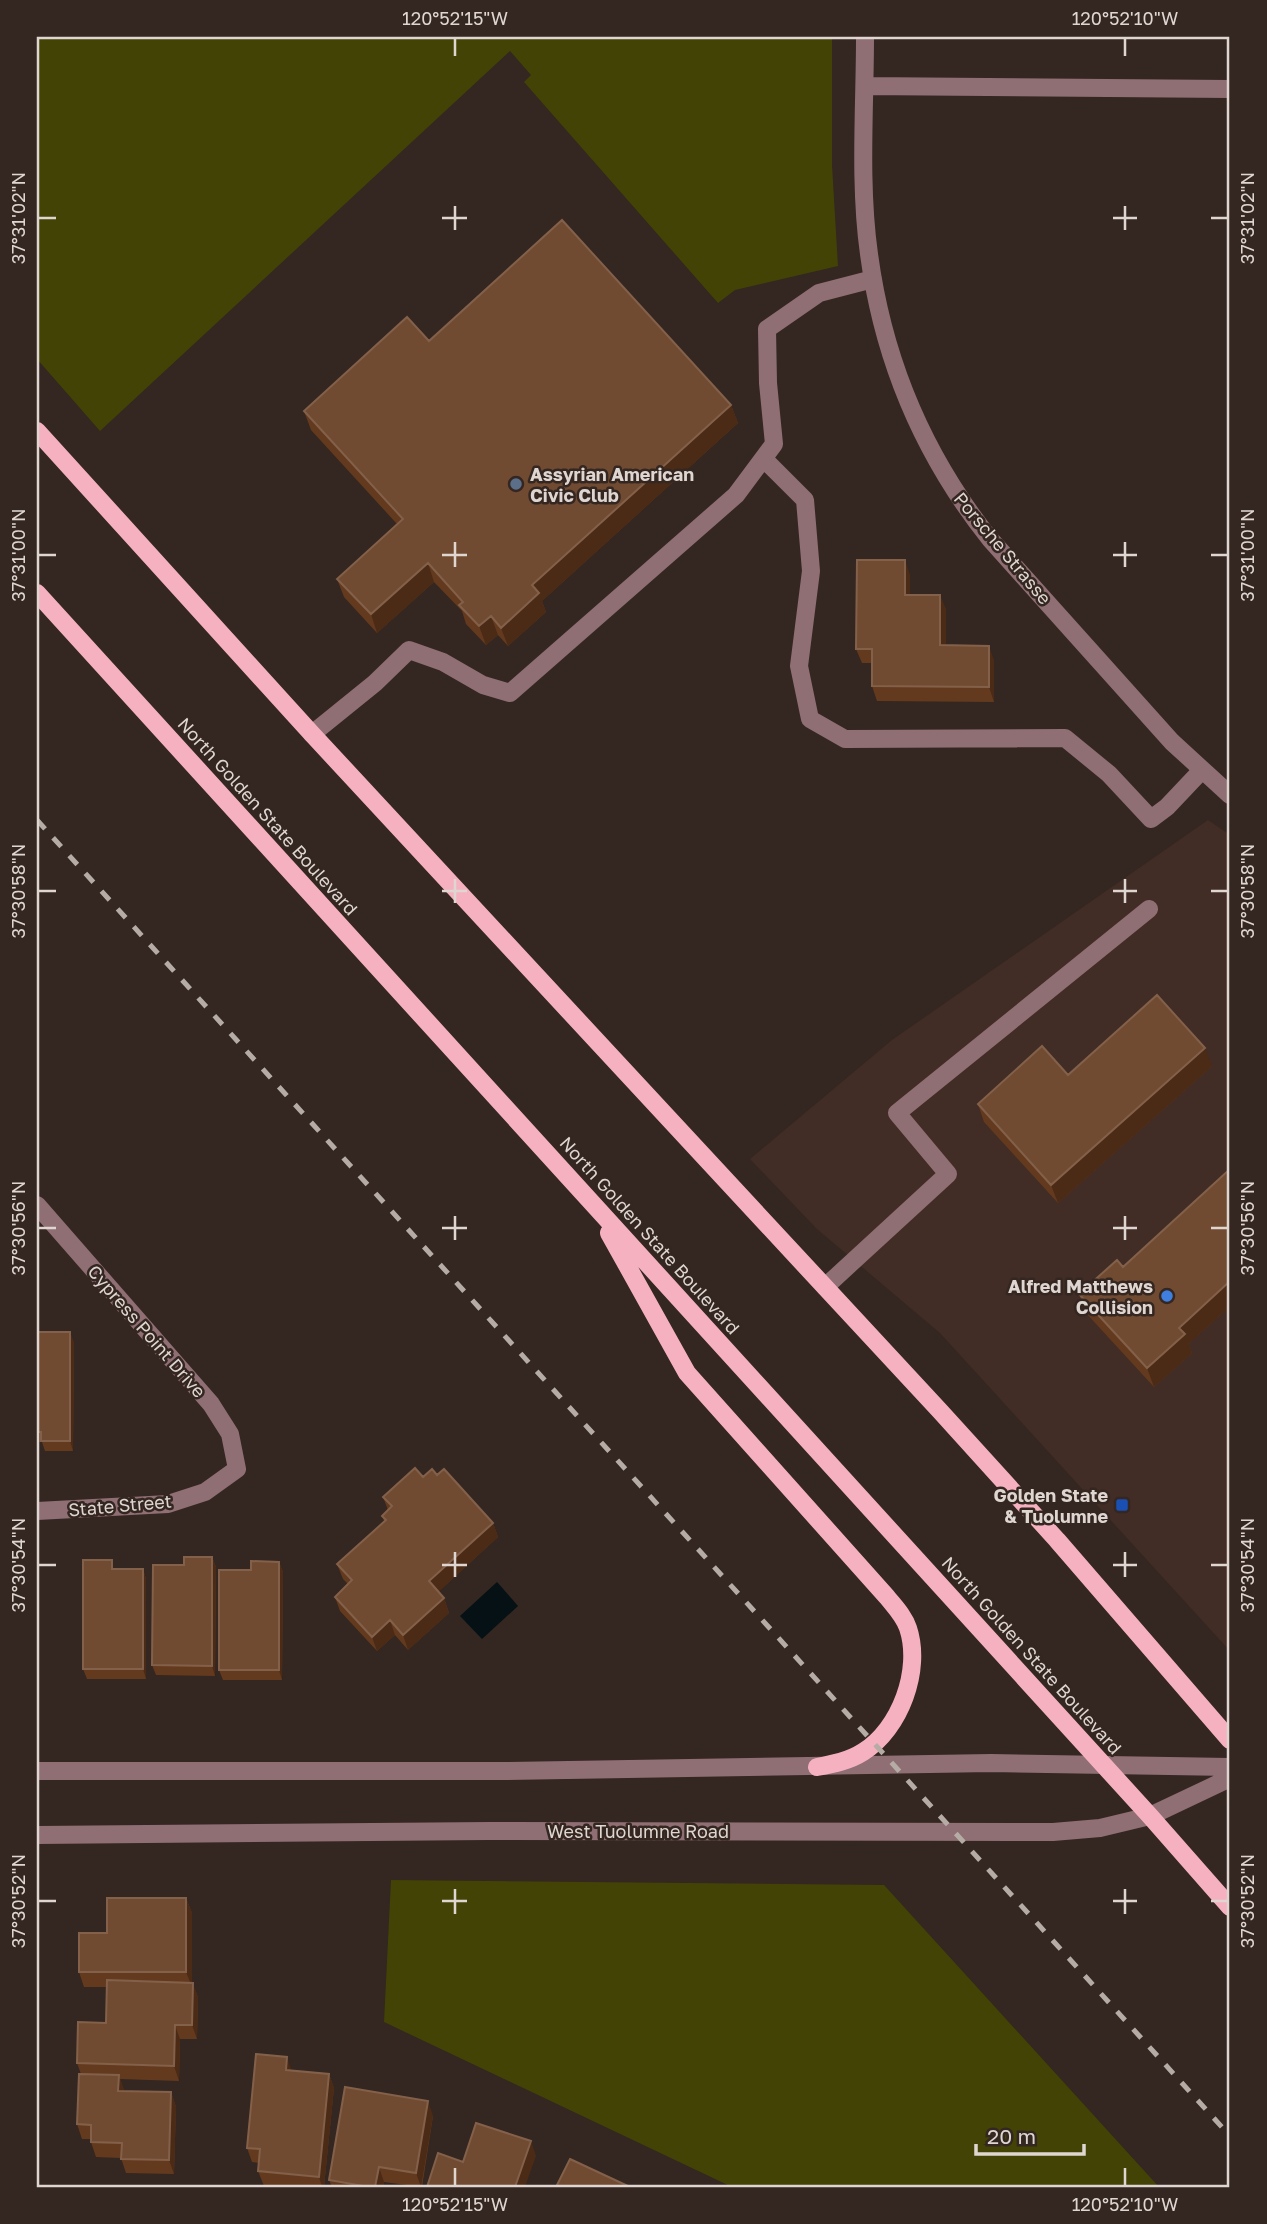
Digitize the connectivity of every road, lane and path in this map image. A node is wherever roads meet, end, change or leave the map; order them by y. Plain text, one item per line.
1 (865, 37) edge
2 (865, 86) junction
3 (1230, 89) edge
4 (873, 279) junction
5 (37, 430) edge
6 (764, 458) junction
7 (37, 593) edge
8 (312, 734) junction
9 (1202, 770) junction
10 (1230, 795) edge
11 (1150, 909) dead end
12 (37, 1205) edge
13 (594, 1205) junction
14 (825, 1286) junction
15 (236, 1469) joint
16 (37, 1511) edge
17 (1230, 1740) edge
18 (1103, 1764) junction
19 (817, 1767) junction
20 (1230, 1767) edge
21 (37, 1771) edge
22 (1230, 1778) edge
23 (1150, 1816) junction
24 (37, 1835) edge
25 (1230, 1907) edge

1 - 2 street, Porsche Strasse
2 - 3 street
2 - 4 street, Porsche Strasse
4 - 6 street
4 - 9 street, Porsche Strasse
5 - 8 main road
6 - 8 street
6 - 9 street
7 - 13 main road, North Golden State Boulevard
8 - 14 main road
9 - 10 street, Porsche Strasse
11 - 14 street
12 - 15 street, Cypress Point Drive
13 - 18 main road, North Golden State Boulevard
13 - 19 main road
14 - 17 main road
15 - 16 street, State Street
18 - 19 street
18 - 20 street
18 - 23 main road, North Golden State Boulevard
19 - 21 street
22 - 23 street, West Tuolumne Road
23 - 24 street, West Tuolumne Road
23 - 25 main road, North Golden State Boulevard

